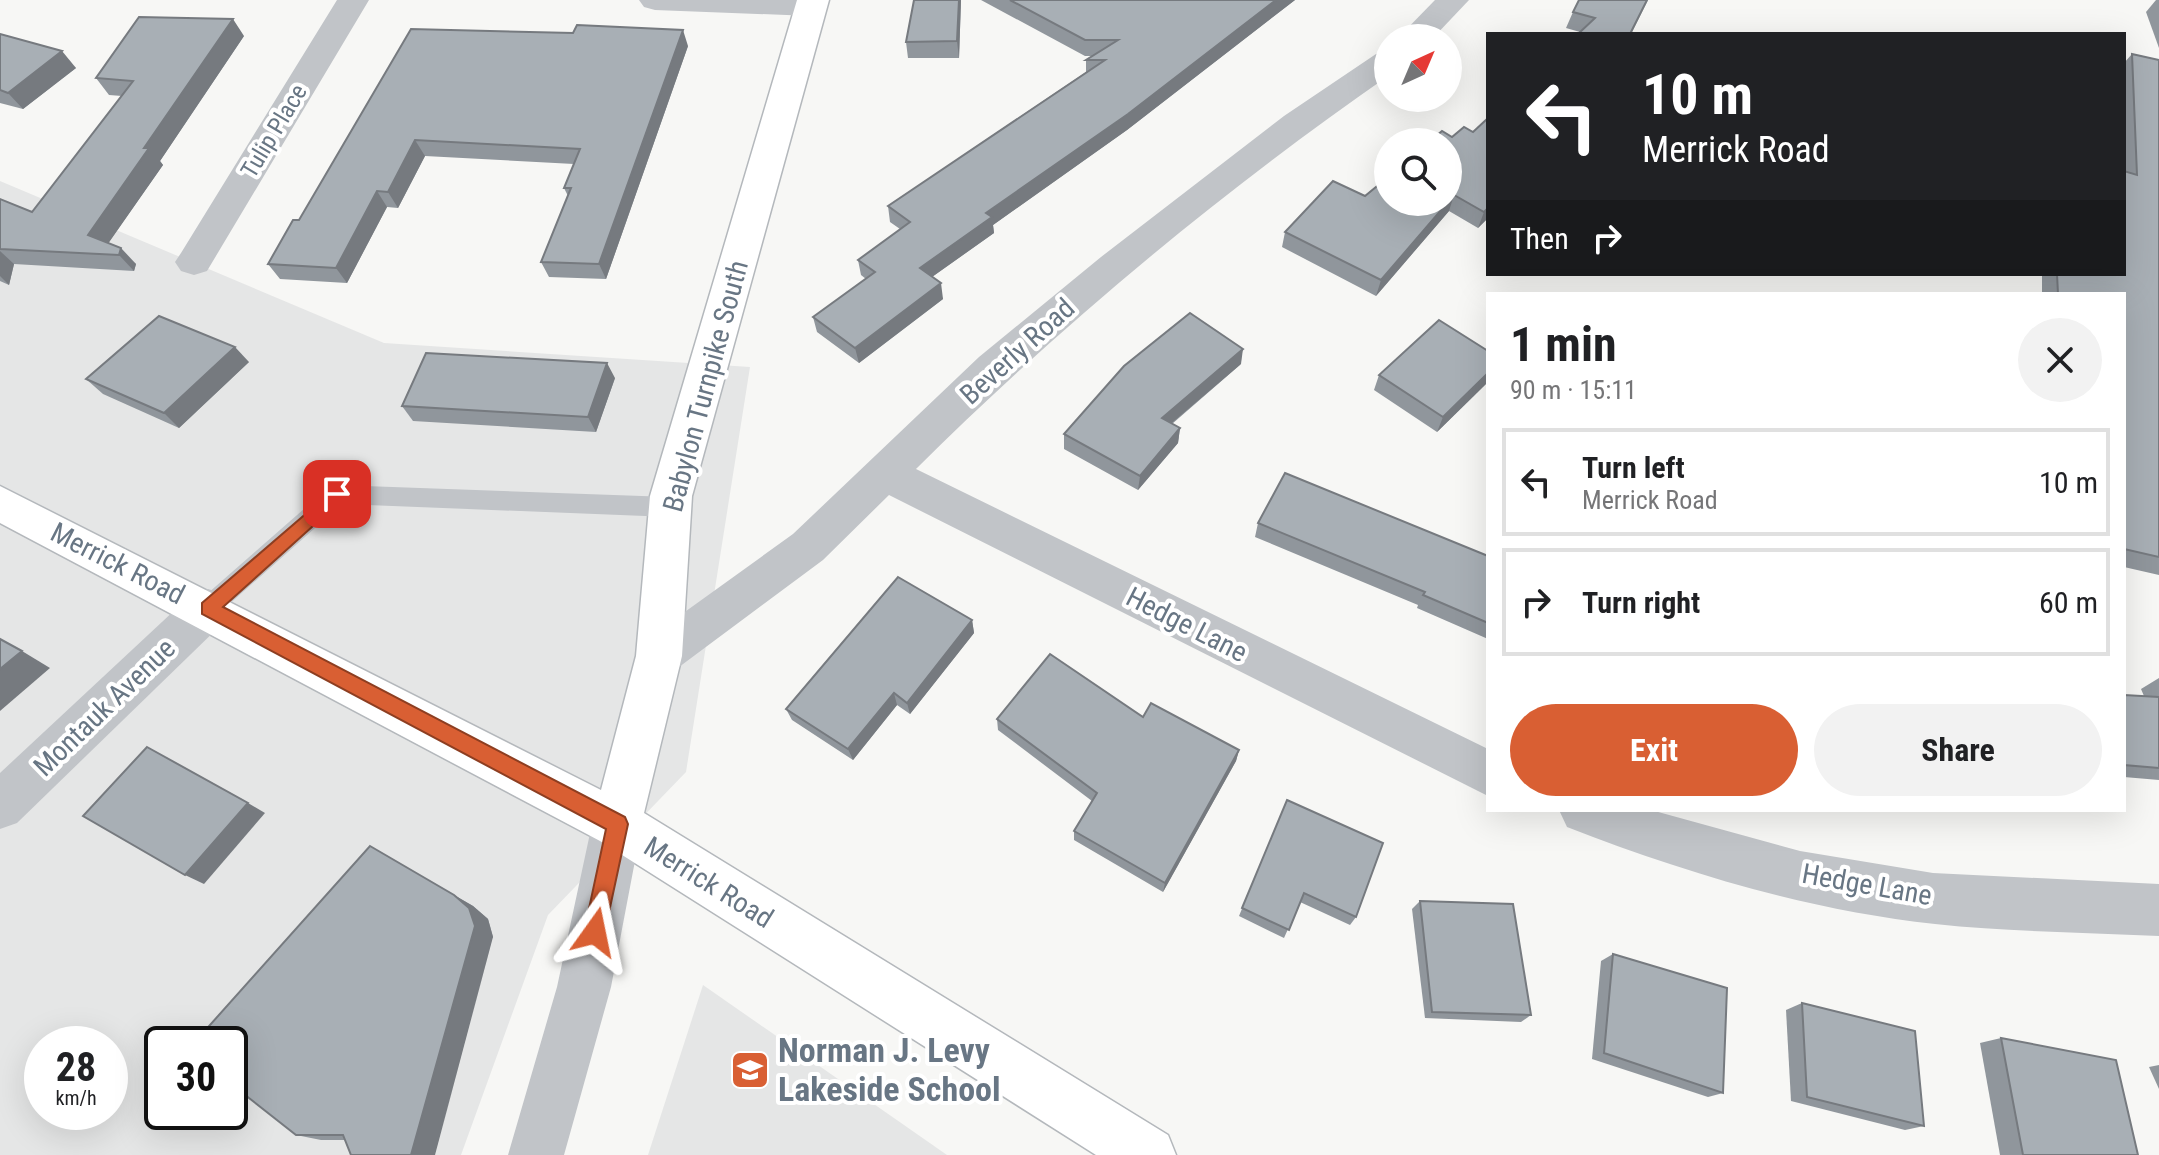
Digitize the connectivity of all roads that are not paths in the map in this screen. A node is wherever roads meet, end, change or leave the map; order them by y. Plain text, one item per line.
1 (353, 0) edge
2 (655, 0) edge
3 (1453, 0) edge
4 (812, 3) edge
5 (1428, 24) edge
6 (1374, 71) edge
7 (194, 262) dead end
8 (887, 474) junction
9 (0, 503) edge
10 (670, 507) junction
11 (208, 608) junction
12 (659, 656) junction
13 (1486, 772) edge
14 (0, 806) edge
15 (1589, 812) edge
16 (617, 824) junction
17 (2159, 910) edge
18 (536, 1155) edge
19 (1148, 1155) edge

1 - 7 street, Tulip Place
2 - 4 street
3 - 5 street
4 - 10 main road, Babylon Turnpike South
6 - 8 street, Beverly Road
8 - 12 street, Beverly Road
8 - 13 street, Hedge Lane
9 - 11 main road, Merrick Road
10 - 11 lane
10 - 12 main road, Babylon Turnpike South
11 - 14 street, Montauk Avenue
11 - 16 main road, Merrick Road
12 - 16 main road, Babylon Turnpike South
15 - 17 street, Hedge Lane
16 - 18 street
16 - 19 main road, Merrick Road

